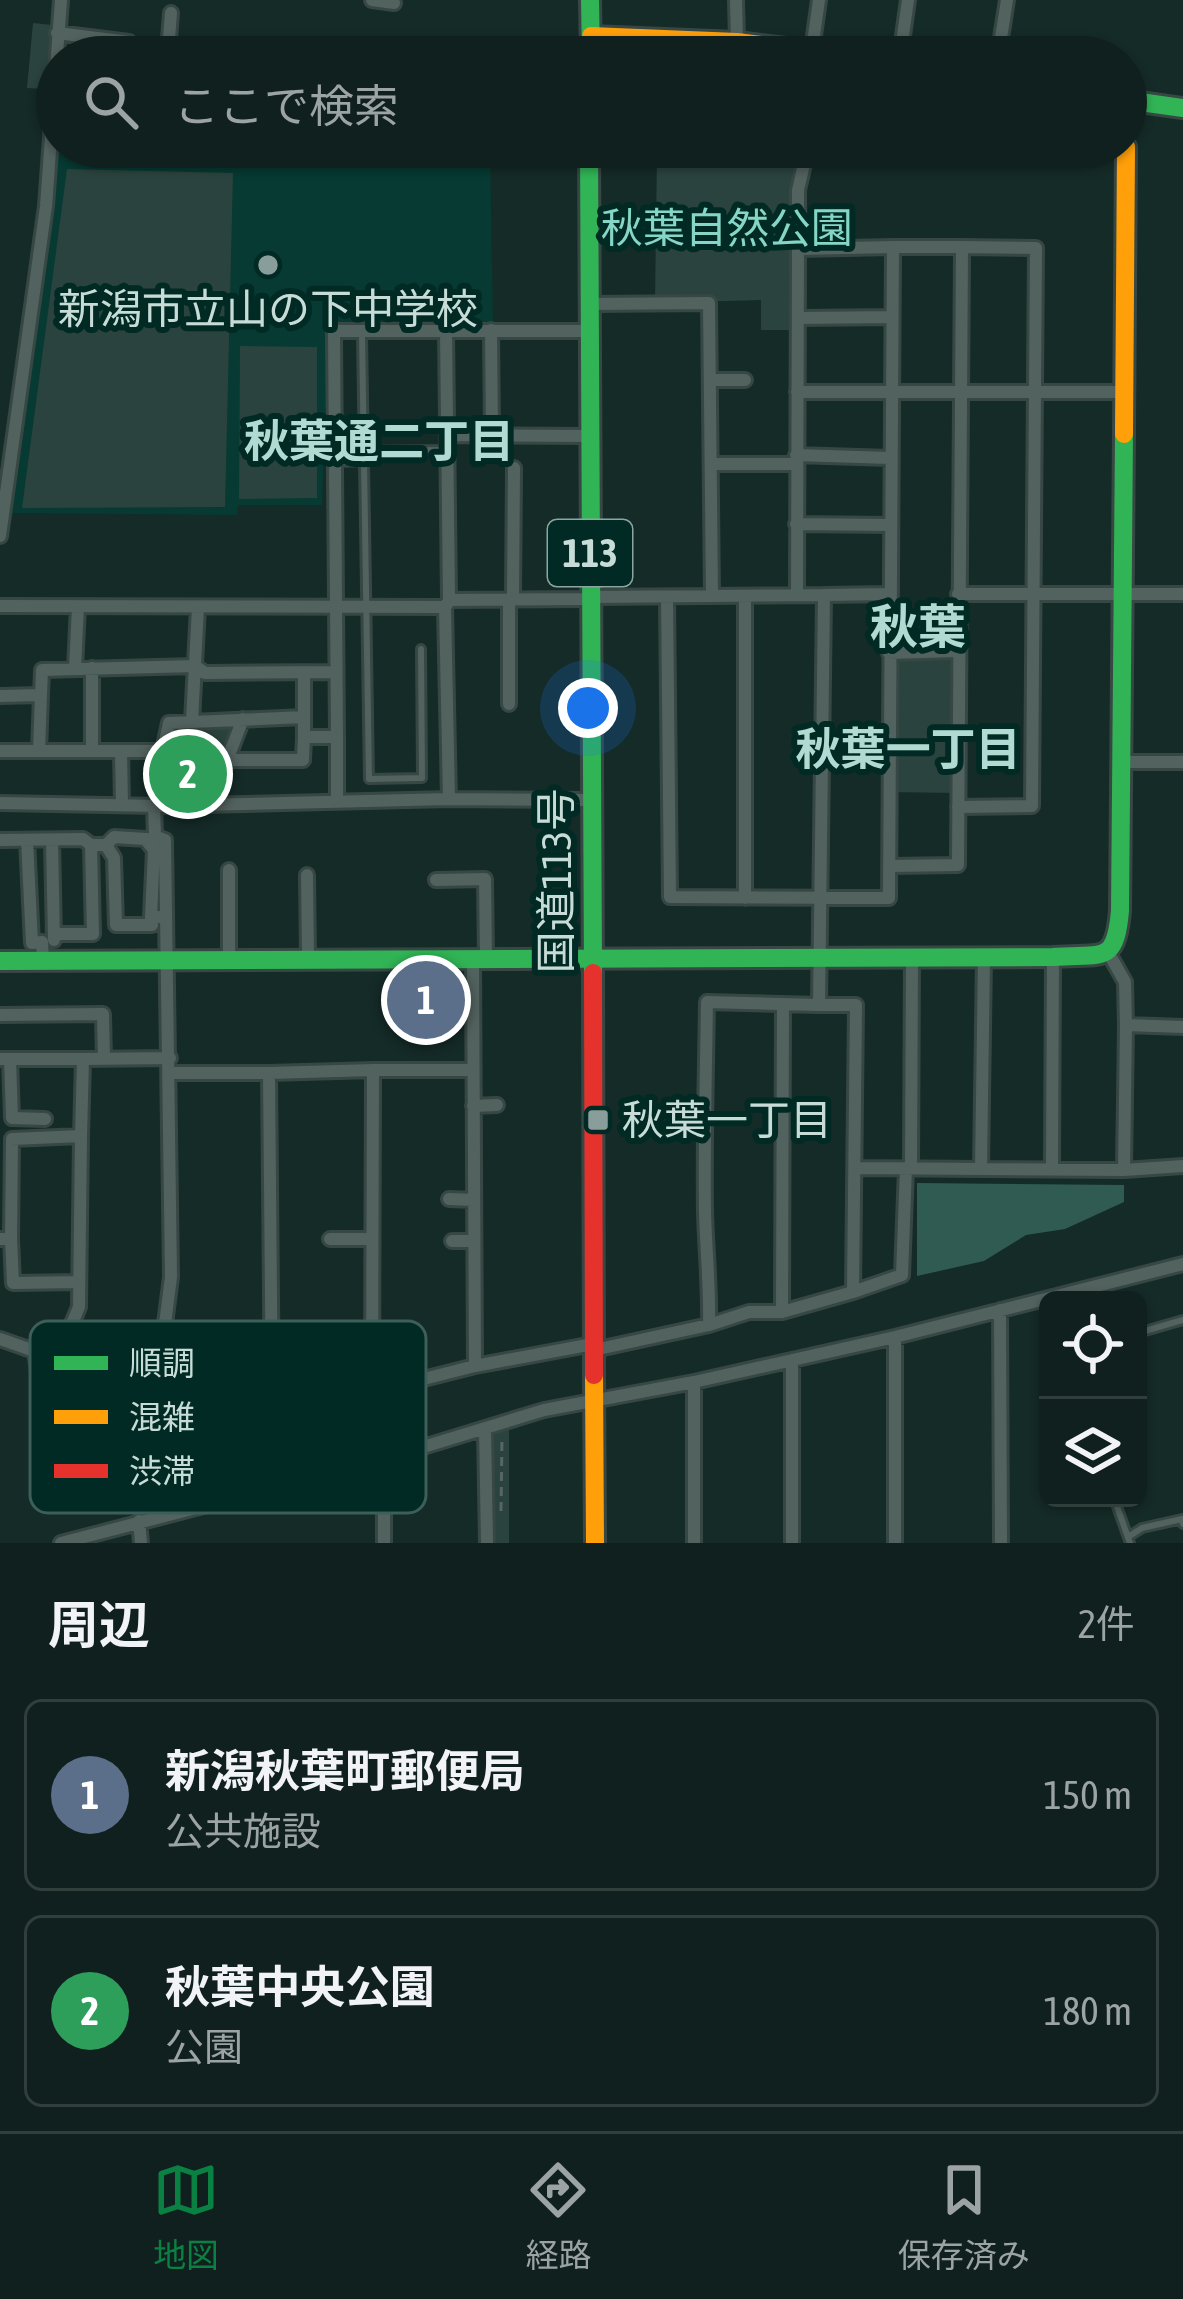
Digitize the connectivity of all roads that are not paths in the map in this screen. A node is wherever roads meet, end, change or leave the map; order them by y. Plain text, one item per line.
1 (61, 0) edge
2 (372, 0) edge
3 (590, 0) edge
4 (736, 0) edge
5 (819, 0) edge
6 (908, 0) edge
7 (1007, 0) edge
8 (394, 3) dead end
9 (171, 13) dead end
10 (57, 33) junction
11 (57, 36) edge
12 (75, 36) edge
13 (169, 36) edge
14 (591, 36) edge
15 (736, 36) edge
16 (821, 36) edge
17 (904, 36) edge
18 (1001, 36) edge
19 (1147, 103) edge
20 (1183, 109) edge
21 (49, 168) edge
22 (589, 168) edge
23 (803, 168) edge
24 (1126, 168) edge
25 (892, 247) junction
26 (962, 248) junction
27 (798, 249) junction
28 (590, 304) junction
29 (892, 317) junction
30 (798, 318) junction
31 (362, 330) junction
32 (446, 330) junction
33 (491, 330) junction
34 (590, 331) junction
35 (710, 380) junction
36 (745, 380) dead end
37 (796, 392) junction
38 (891, 392) junction
39 (960, 392) junction
40 (1036, 392) junction
41 (1122, 392) junction
42 (492, 434) junction
43 (447, 435) junction
44 (591, 436) junction
45 (7, 444) edge
46 (447, 450) junction
47 (364, 452) junction
48 (890, 458) junction
49 (796, 459) junction
50 (364, 461) junction
51 (333, 462) junction
52 (711, 464) junction
53 (514, 468) dead end
54 (796, 524) junction
55 (890, 526) junction
56 (0, 536) edge
57 (889, 594) junction
58 (958, 594) junction
59 (1121, 594) junction
60 (1183, 594) edge
61 (824, 595) junction
62 (1035, 595) junction
63 (712, 596) junction
64 (745, 596) junction
65 (797, 596) junction
66 (667, 597) junction
67 (590, 598) junction
68 (511, 599) junction
69 (447, 603) junction
70 (0, 606) edge
71 (78, 607) junction
72 (198, 607) junction
73 (336, 607) junction
74 (366, 607) junction
75 (422, 649) dead end
76 (958, 651) junction
77 (889, 653) junction
78 (195, 666) junction
79 (75, 668) junction
80 (92, 668) junction
81 (304, 672) junction
82 (335, 672) junction
83 (40, 695) junction
84 (0, 696) edge
85 (509, 704) dead end
86 (304, 717) junction
87 (243, 719) junction
88 (192, 721) junction
89 (304, 737) junction
90 (337, 737) junction
91 (0, 751) edge
92 (39, 751) junction
93 (92, 751) junction
94 (121, 751) junction
95 (227, 760) junction
96 (1121, 762) junction
97 (1183, 762) edge
98 (449, 800) junction
99 (591, 800) junction
100 (337, 802) junction
101 (0, 803) edge
102 (122, 804) junction
103 (210, 804) junction
104 (154, 806) junction
105 (958, 807) junction
106 (146, 839) junction
107 (0, 840) edge
108 (27, 840) junction
109 (52, 840) junction
110 (165, 840) junction
111 (91, 845) junction
112 (106, 845) junction
113 (889, 866) junction
114 (229, 870) dead end
115 (308, 875) dead end
116 (436, 880) dead end
117 (745, 898) junction
118 (821, 898) junction
119 (159, 917) junction
120 (46, 946) junction
121 (1108, 952) junction
122 (480, 957) junction
123 (912, 957) junction
124 (984, 957) junction
125 (1053, 957) junction
126 (308, 958) junction
127 (592, 958) junction
128 (821, 958) junction
129 (230, 959) junction
130 (167, 960) junction
131 (0, 962) edge
132 (783, 1004) junction
133 (819, 1004) junction
134 (0, 1015) edge
135 (1126, 1025) junction
136 (1183, 1028) edge
137 (5, 1059) edge
138 (83, 1059) junction
139 (104, 1059) junction
140 (170, 1066) junction
141 (373, 1070) junction
142 (473, 1070) junction
143 (269, 1073) junction
144 (6, 1096) edge
145 (497, 1105) dead end
146 (473, 1106) junction
147 (6, 1119) edge
148 (45, 1119) dead end
149 (81, 1136) junction
150 (1183, 1166) edge
151 (857, 1168) junction
152 (908, 1168) junction
153 (981, 1169) junction
154 (1052, 1169) junction
155 (1124, 1170) junction
156 (449, 1199) dead end
157 (474, 1199) junction
158 (6, 1234) edge
159 (330, 1239) dead end
160 (372, 1240) junction
161 (452, 1241) dead end
162 (474, 1241) junction
163 (1183, 1264) edge
164 (79, 1282) junction
165 (853, 1292) junction
166 (1000, 1310) junction
167 (782, 1312) junction
168 (1183, 1320) edge
169 (73, 1321) edge
170 (165, 1321) edge
171 (272, 1321) edge
172 (372, 1321) edge
173 (709, 1325) junction
174 (1147, 1330) edge
175 (895, 1337) junction
176 (0, 1339) edge
177 (593, 1347) junction
178 (30, 1349) edge
179 (792, 1360) junction
180 (475, 1366) junction
181 (426, 1378) edge
182 (694, 1382) junction
183 (593, 1402) junction
184 (485, 1429) junction
185 (426, 1447) edge
186 (1117, 1507) edge
187 (171, 1513) edge
188 (140, 1521) junction
189 (1183, 1524) edge
190 (1129, 1540) edge
191 (66, 1542) edge
192 (141, 1543) edge
193 (487, 1543) edge
194 (595, 1543) edge
195 (694, 1543) edge
196 (792, 1543) edge
197 (896, 1543) edge
198 (1001, 1543) edge

1 - 10 street
2 - 8 street
3 - 14 main road
4 - 15 street
5 - 16 street
6 - 17 street
7 - 18 street
9 - 13 street
10 - 11 street
10 - 12 street
19 - 20 main road
21 - 45 street
22 - 28 main road, 国道113号 / 113
23 - 27 street
24 - 41 main road
25 - 26 street
25 - 27 street
25 - 29 street
26 - 39 street
26 - 40 street
27 - 30 street
28 - 34 main road, 国道113号 / 113
28 - 35 street
29 - 30 street
29 - 38 street
30 - 37 street
31 - 32 street
31 - 47 lane
31 - 51 street
32 - 33 street
32 - 43 street
33 - 34 street
33 - 42 street
34 - 44 main road, 国道113号 / 113
35 - 36 street
35 - 52 street
37 - 38 street
37 - 49 street
38 - 39 street
38 - 48 street
39 - 40 street
39 - 58 street
40 - 41 street
40 - 62 street
41 - 59 main road
42 - 43 street
42 - 44 street
43 - 46 street
44 - 67 main road, 国道113号 / 113
45 - 56 street
46 - 47 lane
46 - 69 street
47 - 50 lane
48 - 49 street
48 - 55 street
49 - 52 street
49 - 54 street
50 - 51 lane
50 - 74 lane
51 - 73 street
52 - 63 street
53 - 68 street
54 - 55 street
54 - 65 street
55 - 57 street
57 - 61 street
57 - 77 street
58 - 62 street
58 - 76 street
59 - 60 street
59 - 62 street
59 - 96 main road
61 - 65 street
61 - 118 street
62 - 105 street
63 - 64 street
63 - 66 street
64 - 65 street
64 - 117 street
66 - 67 street
66 - 117 street
67 - 68 street
67 - 99 main road, 国道113号 / 113
68 - 69 street
68 - 85 street
69 - 74 street
69 - 98 street
70 - 71 street
71 - 72 street
71 - 79 street
72 - 73 street
72 - 78 street
73 - 74 street
73 - 82 street
74 - 75 lane
76 - 77 street
76 - 105 street
77 - 113 street
78 - 80 street
78 - 81 street
78 - 88 street
79 - 80 street
79 - 83 street
80 - 93 street
81 - 82 street
81 - 86 street
82 - 90 street
83 - 84 street
83 - 92 street
86 - 87 street
86 - 89 street
87 - 88 street
87 - 95 street
88 - 94 street
89 - 90 street
89 - 95 street
90 - 100 street
91 - 92 street
92 - 93 street
93 - 94 street
94 - 102 street
95 - 103 street
96 - 97 street
96 - 121 main road
98 - 99 street
98 - 100 street
99 - 127 main road, 国道113号 / 113
100 - 103 street
101 - 102 street
102 - 104 street
103 - 104 street
104 - 110 street
105 - 113 street
106 - 110 street
106 - 112 street
106 - 119 street
107 - 108 street
108 - 109 street
108 - 120 street
109 - 111 street
109 - 120 street
110 - 119 street
111 - 112 street
111 - 120 street
112 - 119 street
113 - 118 street
114 - 129 street
115 - 126 street
116 - 122 street
117 - 118 street
118 - 128 street
119 - 130 street
120 - 130 main road
120 - 131 main road
121 - 125 main road
121 - 135 street
122 - 126 main road
122 - 127 main road
122 - 142 street
123 - 124 main road
123 - 128 main road
123 - 152 street
124 - 125 main road
124 - 153 street
125 - 154 street
126 - 129 main road
127 - 128 main road
127 - 177 main road, 国道113号 / 113
128 - 133 street
129 - 130 main road
130 - 140 street
132 - 133 street
132 - 167 street
132 - 173 street
133 - 151 street
134 - 139 street
135 - 136 street
135 - 155 street
137 - 138 street
137 - 144 street
138 - 139 street
138 - 149 street
139 - 140 street
140 - 143 street
140 - 170 street
141 - 142 street
141 - 143 street
141 - 160 street
142 - 146 street
143 - 171 street
144 - 147 street
145 - 146 street
146 - 157 street
147 - 148 street
149 - 158 street
149 - 164 street
150 - 155 street
151 - 152 street
151 - 165 street
152 - 153 street
152 - 165 street
153 - 154 street
154 - 155 street
156 - 157 street
157 - 162 street
158 - 164 street
159 - 160 street
160 - 172 street
161 - 162 street
162 - 180 street
163 - 166 street
164 - 169 street
165 - 167 street
166 - 175 street
166 - 198 street
167 - 173 street
168 - 174 lane
173 - 177 street
175 - 179 street
175 - 197 street
176 - 178 street
177 - 180 street
177 - 183 main road, 国道113号 / 113
179 - 182 street
179 - 196 street
180 - 181 street
182 - 183 street
182 - 195 street
183 - 184 street
183 - 194 main road, 国道113号 / 113
184 - 185 street
184 - 193 street
186 - 190 lane
187 - 188 street
188 - 191 street
188 - 192 street
189 - 190 lane

